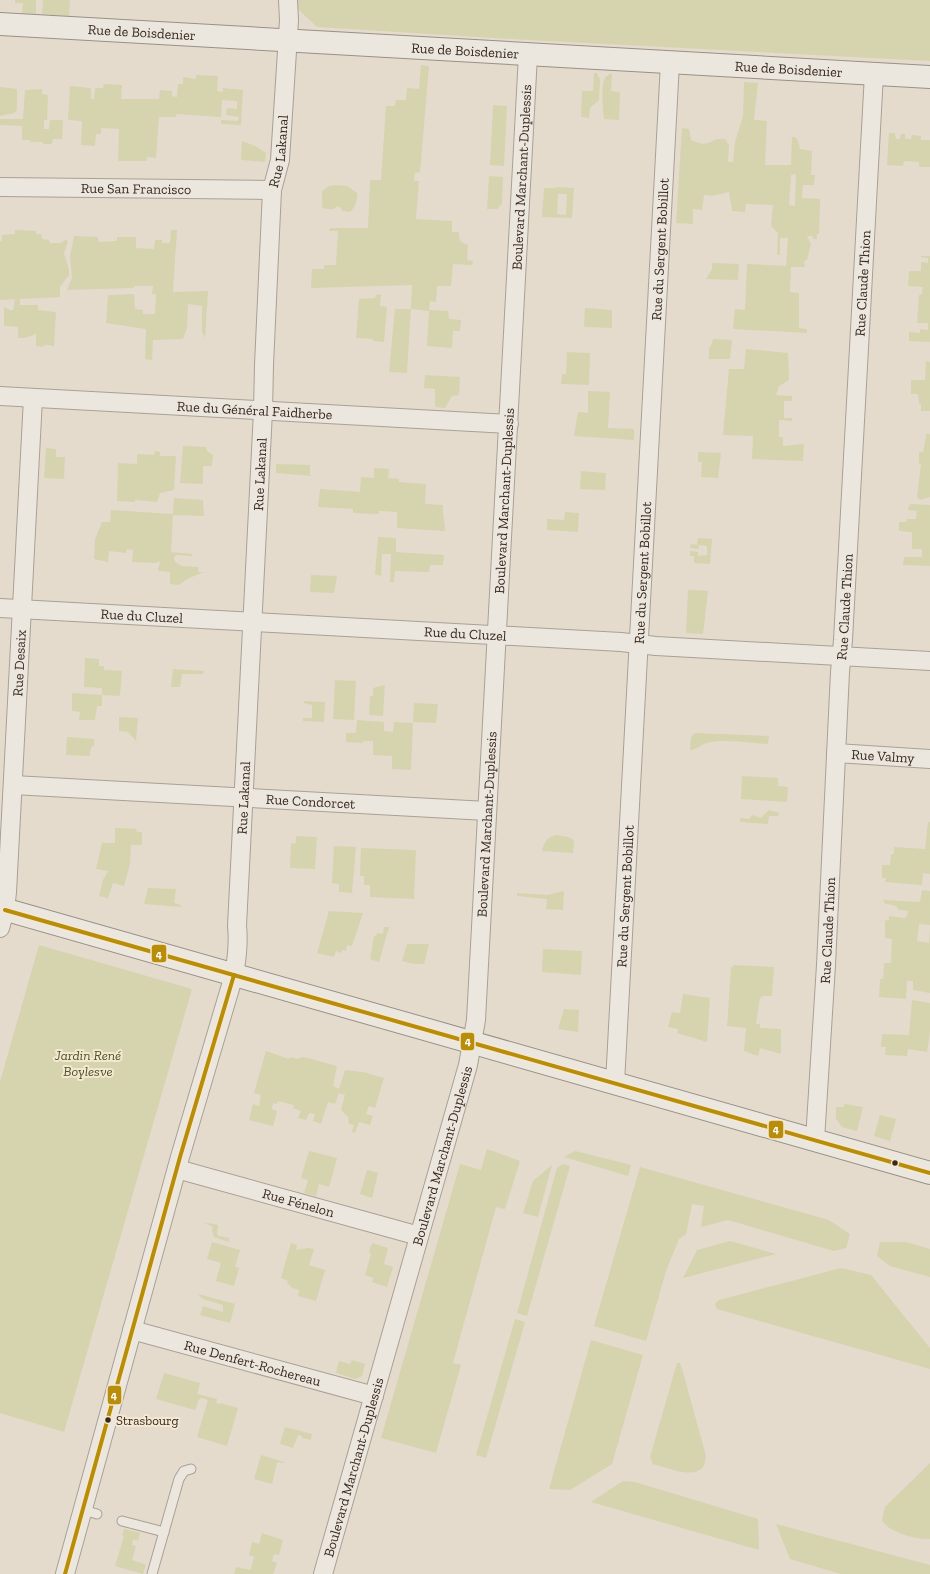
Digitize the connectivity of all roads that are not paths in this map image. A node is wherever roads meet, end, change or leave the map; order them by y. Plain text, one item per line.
1 (288, 0) edge
2 (0, 24) edge
3 (287, 40) junction
4 (528, 55) junction
5 (670, 63) junction
6 (874, 74) junction
7 (930, 77) edge
8 (0, 187) edge
9 (272, 190) junction
10 (0, 396) edge
11 (33, 398) junction
12 (264, 411) junction
13 (509, 424) junction
14 (0, 608) edge
15 (22, 609) junction
16 (253, 622) junction
17 (497, 635) junction
18 (639, 644) junction
19 (842, 657) junction
20 (930, 661) edge
21 (836, 753) junction
22 (930, 759) edge
23 (13, 785) junction
24 (243, 798) junction
25 (487, 811) junction
26 (2, 915) edge
27 (234, 975) junction
28 (473, 1043) junction
29 (615, 1083) junction
30 (815, 1140) junction
31 (177, 1169) junction
32 (930, 1173) edge
33 (419, 1236) junction
34 (132, 1330) junction
35 (374, 1396) junction
36 (190, 1469) dead end
37 (122, 1520) dead end
38 (164, 1532) junction
39 (65, 1574) edge
40 (152, 1574) edge
41 (323, 1574) edge

1 - 3 street, Rue Lakanal
2 - 3 street, Rue de Boisdenier
3 - 4 street, Rue de Boisdenier
3 - 9 street, Rue Lakanal
4 - 5 street, Rue de Boisdenier
4 - 13 street, Boulevard Marchant-Duplessis
5 - 6 street, Rue de Boisdenier
5 - 18 street, Rue du Sergent Bobillot
6 - 7 street, Rue de Boisdenier
6 - 19 street, Rue Claude Thion
8 - 9 street, Rue San Francisco
9 - 12 street, Rue Lakanal
10 - 11 street, Rue du Général Faidherbe
11 - 12 street, Rue du Général Faidherbe
11 - 15 street, Rue Desaix
12 - 13 street, Rue du Général Faidherbe
12 - 16 street, Rue Lakanal
13 - 17 street, Boulevard Marchant-Duplessis
14 - 15 street, Rue du Cluzel
15 - 16 street, Rue du Cluzel
15 - 23 street, Rue Desaix
16 - 17 street, Rue du Cluzel
16 - 24 street, Rue Lakanal
17 - 18 street, Rue du Cluzel
17 - 25 street, Boulevard Marchant-Duplessis
18 - 19 street, Rue du Cluzel
18 - 29 street, Rue du Sergent Bobillot
19 - 20 street, Rue du Cluzel
19 - 21 street, Rue Claude Thion
21 - 22 street, Rue Valmy
21 - 30 street, Rue Claude Thion
23 - 24 street, Rue Condorcet
23 - 26 street, Rue Desaix
24 - 25 street, Rue Condorcet
24 - 27 street, Rue Lakanal
25 - 28 street, Boulevard Marchant-Duplessis
26 - 27 street
27 - 28 street
27 - 31 street, Rue Lakanal
28 - 29 street
28 - 33 street, Boulevard Marchant-Duplessis
29 - 30 street
30 - 32 street
31 - 33 street, Rue Fénelon
31 - 34 street, Rue Lakanal
33 - 35 street, Boulevard Marchant-Duplessis
34 - 35 street, Rue Denfert-Rochereau
34 - 39 street, Rue Lakanal
35 - 41 street, Boulevard Marchant-Duplessis
36 - 38 lane
37 - 38 lane
38 - 40 lane

